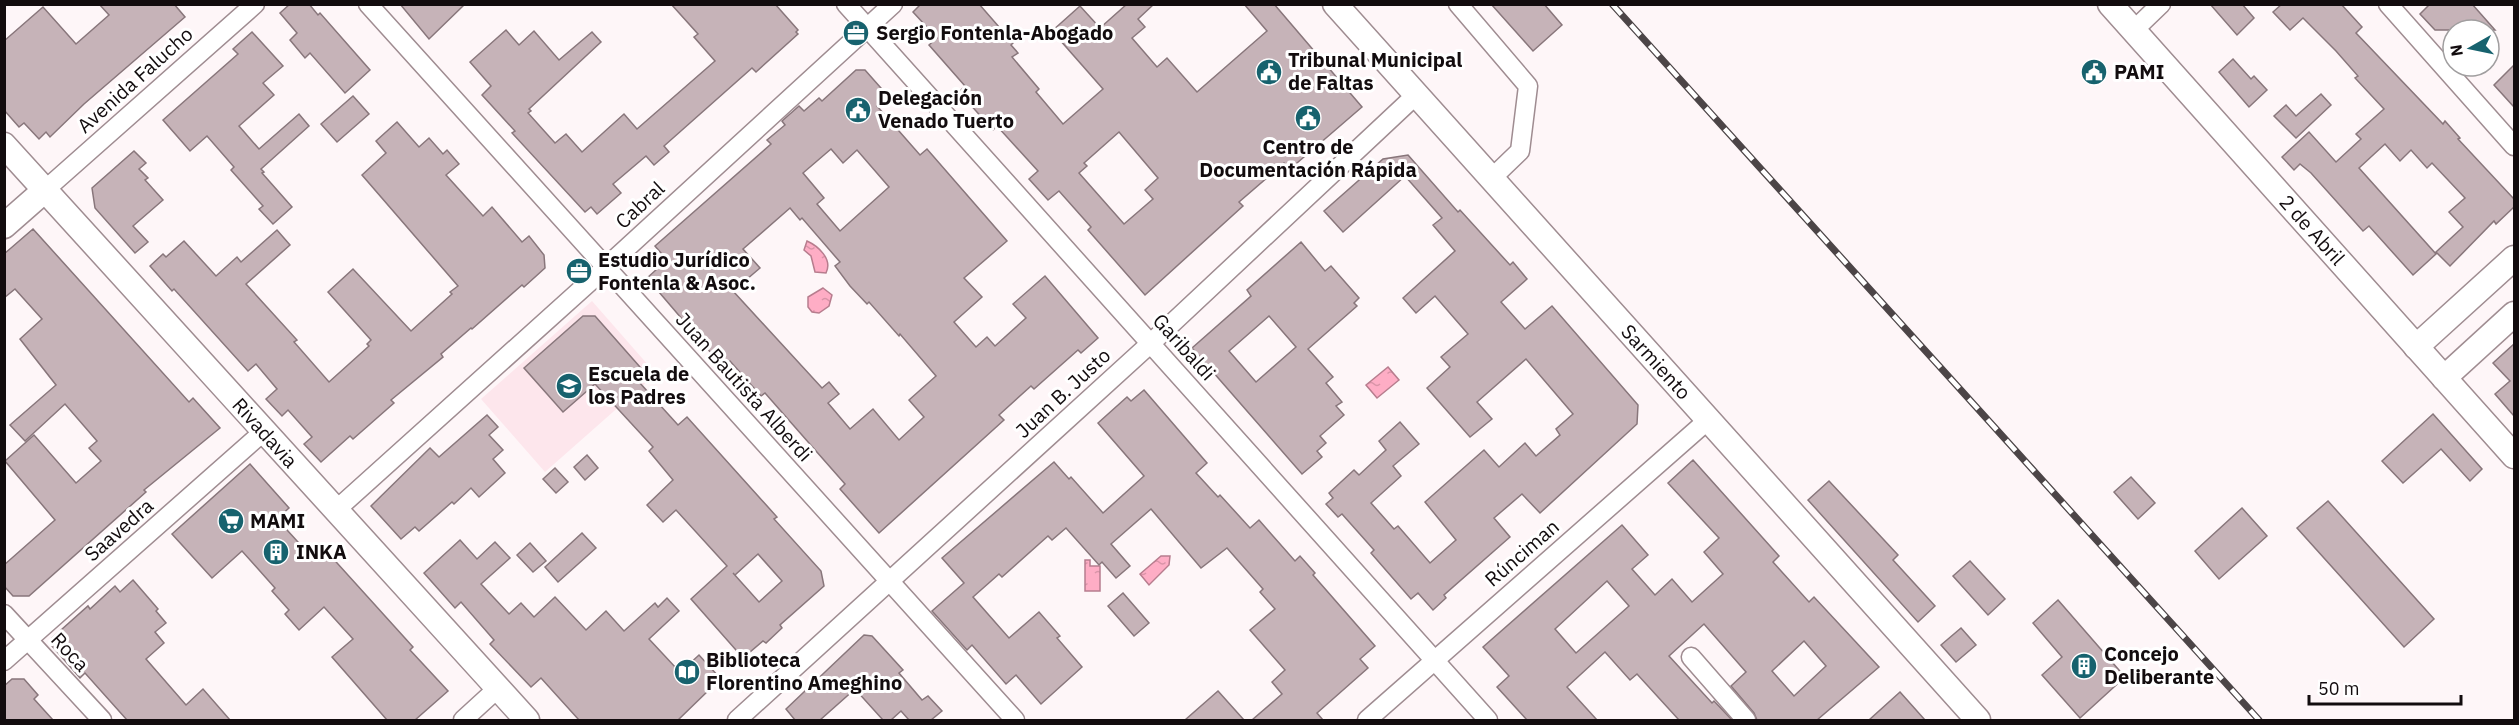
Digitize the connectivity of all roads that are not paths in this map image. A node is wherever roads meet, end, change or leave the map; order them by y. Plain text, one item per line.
1 (255, 4) edge
2 (368, 4) edge
3 (846, 4) edge
4 (893, 4) edge
5 (1335, 4) edge
6 (1458, 4) edge
7 (2110, 4) edge
8 (2161, 4) edge
9 (2388, 4) edge
10 (867, 28) junction
11 (2134, 30) junction
12 (1417, 94) junction
13 (4, 145) edge
14 (2514, 146) edge
15 (1492, 178) junction
16 (45, 190) junction
17 (4, 226) edge
18 (2514, 258) edge
19 (605, 268) junction
20 (2514, 314) edge
21 (1151, 343) junction
22 (2416, 347) junction
23 (2444, 378) junction
24 (1708, 420) junction
25 (263, 432) junction
26 (2514, 456) edge
27 (336, 510) junction
28 (891, 581) junction
29 (4, 614) edge
30 (28, 640) junction
31 (1691, 657) dead end
32 (1434, 660) junction
33 (4, 661) edge
34 (498, 688) junction
35 (102, 720) edge
36 (463, 720) edge
37 (527, 720) edge
38 (737, 720) edge
39 (1015, 720) edge
40 (1367, 720) edge
41 (1488, 720) edge
42 (1746, 720) edge
43 (1978, 720) edge

1 - 16 street, Avenida Falucho
2 - 19 street, Juan Bautista Alberdi
3 - 10 street, Garibaldi
4 - 10 street, Cabral
5 - 12 street, Sarmiento
6 - 15 street
7 - 11 street, 2 de Abril
8 - 11 street
9 - 14 street
10 - 19 street, Cabral
10 - 21 street, Garibaldi
11 - 22 street, 2 de Abril
12 - 15 street, Sarmiento
12 - 21 street, Juan B. Justo
13 - 16 street, Rivadavia
15 - 24 street, Sarmiento
16 - 17 street
16 - 25 street, Rivadavia
18 - 22 street
19 - 27 street, Cabral
19 - 28 street, Juan Bautista Alberdi
20 - 23 street
21 - 28 street, Juan B. Justo
21 - 32 street, Garibaldi
22 - 23 street, 2 de Abril
23 - 26 street, 2 de Abril
24 - 32 street, Rúnciman
24 - 43 street, Sarmiento
25 - 27 street, Rivadavia
25 - 30 street, Saavedra
27 - 34 street, Rivadavia
28 - 38 street, Juan B. Justo
28 - 39 street, Juan Bautista Alberdi
29 - 30 street, Roca
30 - 33 street, Saavedra
30 - 35 street, Roca
31 - 42 street
32 - 40 street, Rúnciman
32 - 41 street, Garibaldi
34 - 36 street
34 - 37 street, Rivadavia

